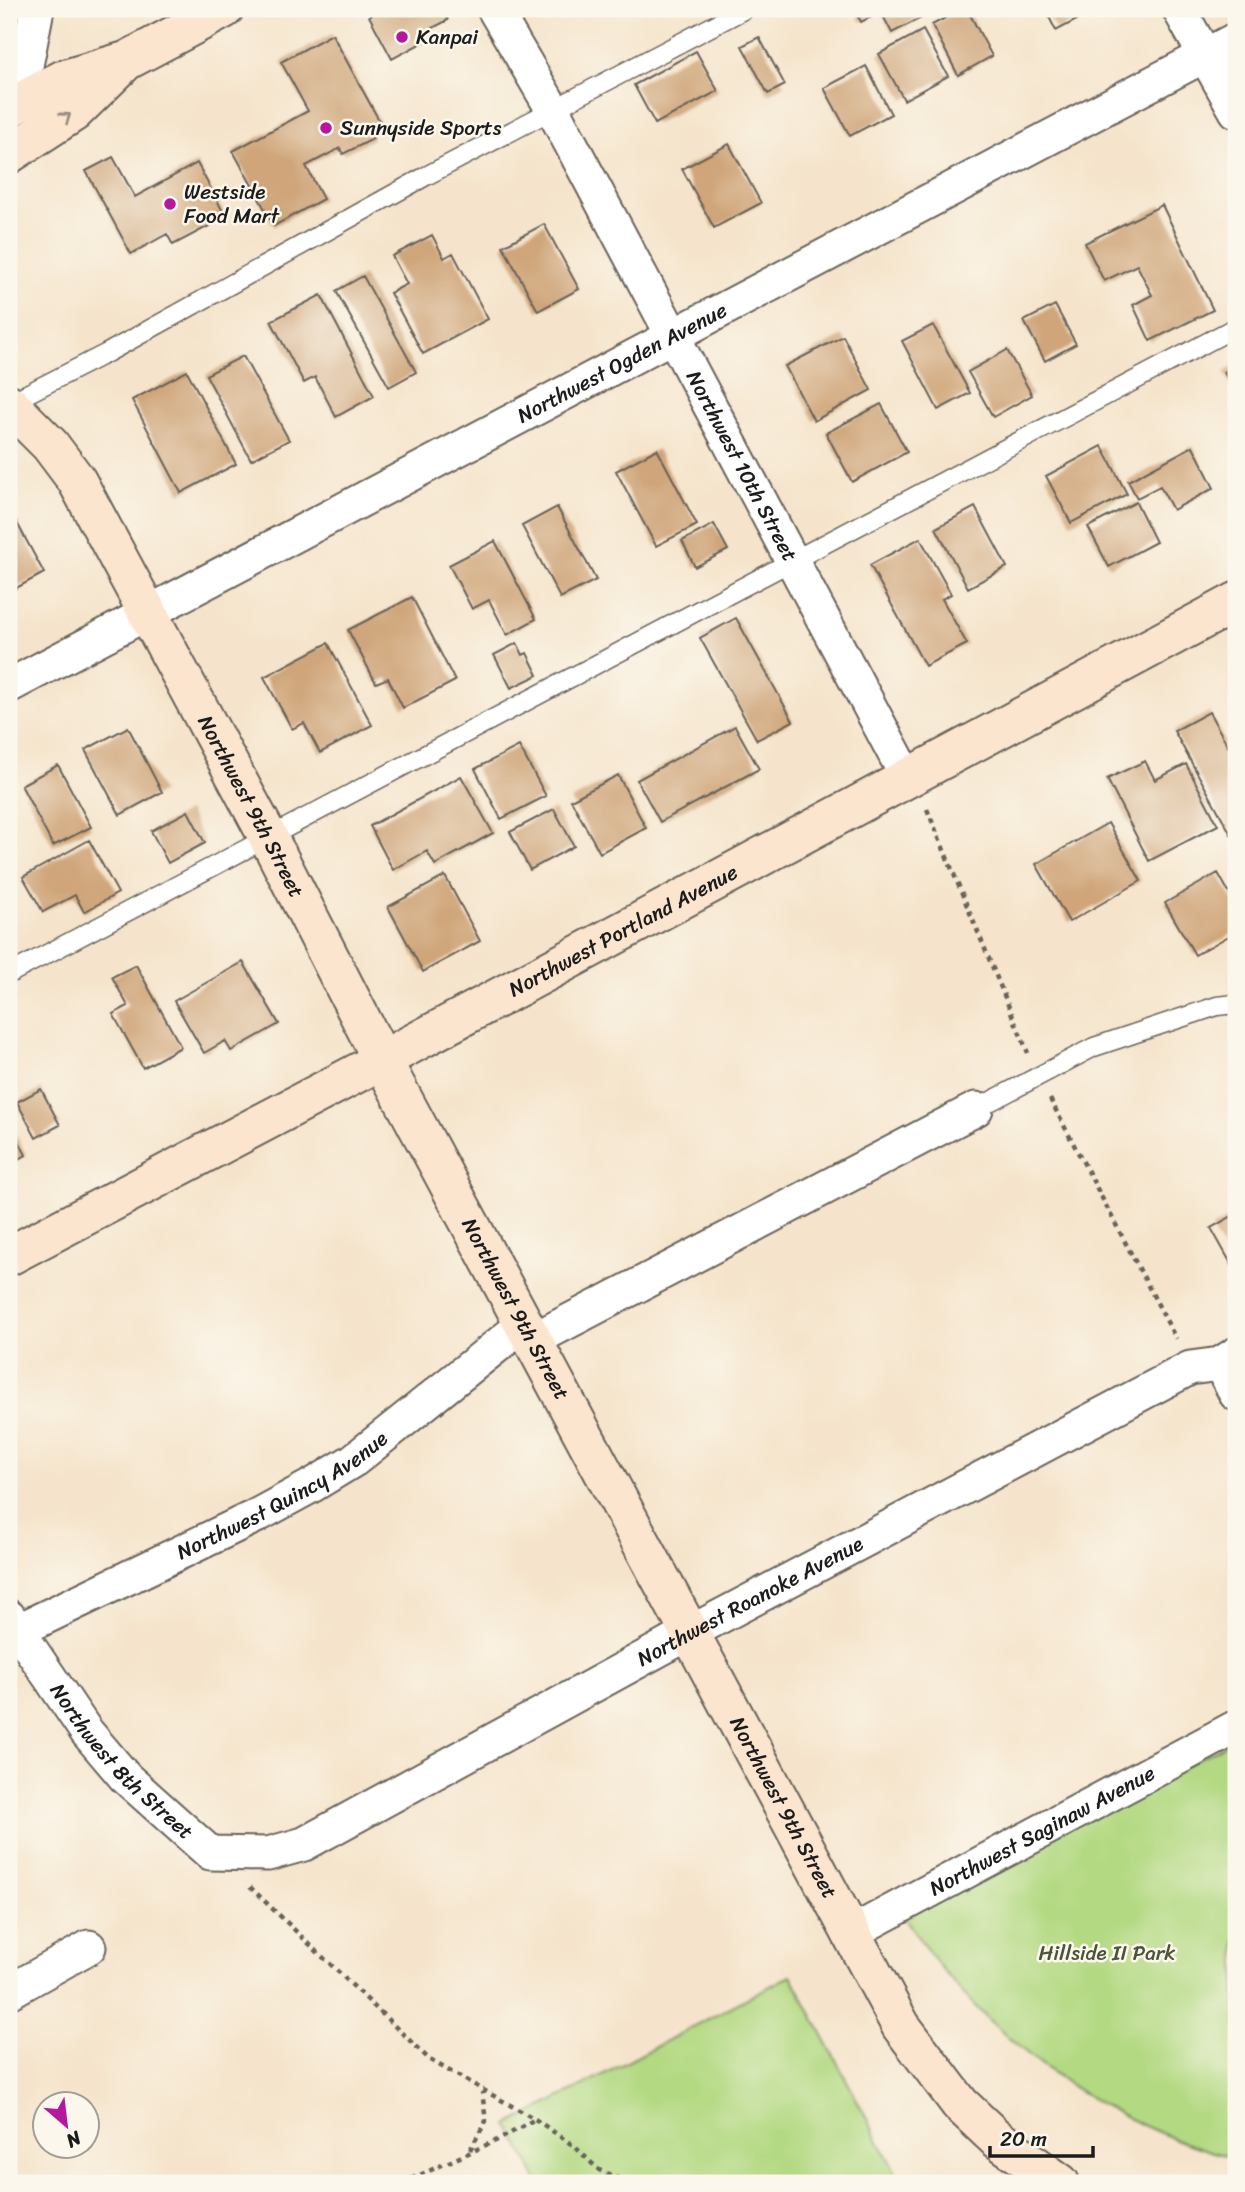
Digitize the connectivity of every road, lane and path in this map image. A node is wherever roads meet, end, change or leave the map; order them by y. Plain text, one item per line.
1 (37, 9) edge
2 (224, 9) edge
3 (494, 9) edge
4 (745, 9) edge
5 (1180, 9) edge
6 (1236, 38) edge
7 (1204, 55) junction
8 (125, 61) junction
9 (14, 105) edge
10 (552, 110) junction
11 (1236, 111) edge
12 (9, 154) edge
13 (1236, 327) edge
14 (671, 336) junction
15 (9, 404) edge
16 (791, 562) junction
17 (1236, 602) edge
18 (148, 612) junction
19 (9, 686) edge
20 (907, 777) junction
21 (268, 837) junction
22 (9, 974) edge
23 (1236, 1004) edge
24 (382, 1060) junction
25 (976, 1109) joint
26 (9, 1256) edge
27 (527, 1333) junction
28 (1228, 1359) edge
29 (1236, 1394) edge
30 (13, 1624) edge
31 (691, 1632) junction
32 (1236, 1727) edge
33 (210, 1853) junction
34 (268, 1854) joint
35 (849, 1934) junction
36 (89, 1948) dead end
37 (9, 1992) edge
38 (482, 2092) junction
39 (535, 2119) junction
40 (470, 2151) junction
41 (402, 2183) edge
42 (629, 2183) edge
43 (1060, 2183) edge

1 - 9 street
2 - 8 street
3 - 10 street, Northwest 10th Street
4 - 10 lane
5 - 7 street
6 - 7 street, Northwest Ogden Avenue
7 - 11 street
7 - 14 street, Northwest Ogden Avenue
8 - 9 street
12 -> 8 street
10 - 14 street, Northwest 10th Street
10 - 15 lane
13 - 16 lane
14 - 16 street, Northwest 10th Street
14 - 18 street, Northwest Ogden Avenue
15 - 18 street, Northwest 9th Street
16 - 20 street, Northwest 10th Street
16 - 21 lane
17 - 20 street, Northwest Portland Avenue
18 - 19 street, Northwest Ogden Avenue
18 - 21 street, Northwest 9th Street
20 - 24 street, Northwest Portland Avenue
21 - 22 lane
21 - 24 street, Northwest 9th Street
23 - 25 lane
24 - 26 street, Northwest Portland Avenue
24 - 27 street, Northwest 9th Street
25 - 27 street, Northwest Quincy Avenue
27 - 30 street, Northwest Quincy Avenue
27 - 31 street, Northwest 9th Street
28 - 29 street
28 - 31 street, Northwest Roanoke Avenue
30 - 33 street, Northwest 8th Street
31 - 34 street, Northwest Roanoke Avenue
31 - 35 street, Northwest 9th Street
32 - 35 street, Northwest Saginaw Avenue
33 - 34 street, Northwest 8th Street
33 - 38 path
35 - 43 street, Northwest 9th Street
36 - 37 street
38 - 39 path
38 - 40 path
39 - 40 path
39 - 42 path
40 - 41 path

